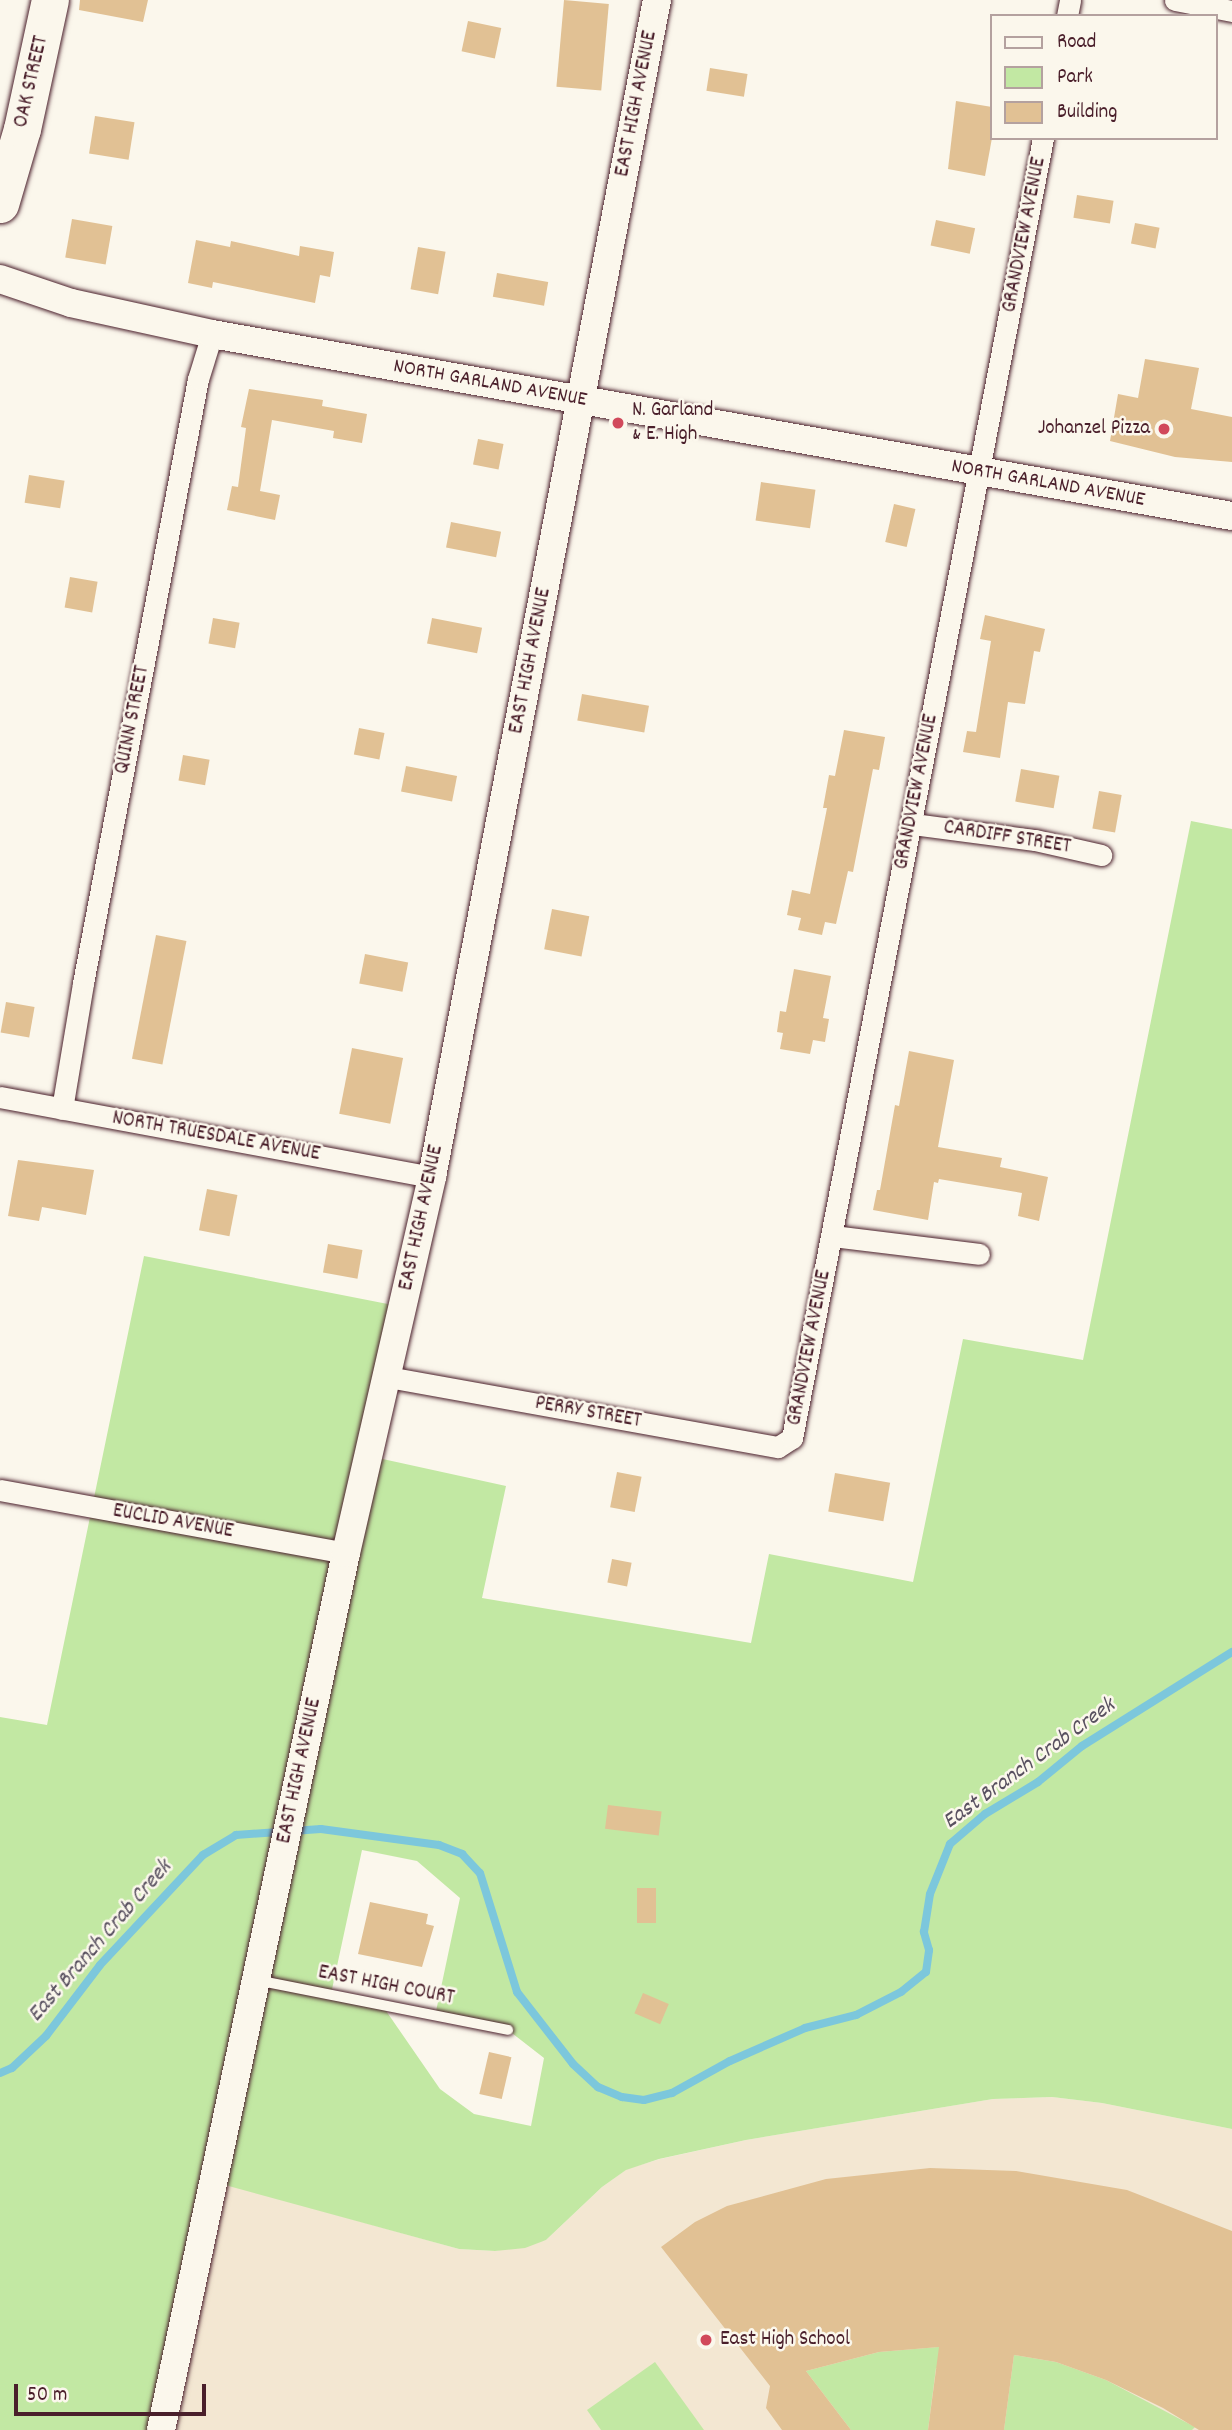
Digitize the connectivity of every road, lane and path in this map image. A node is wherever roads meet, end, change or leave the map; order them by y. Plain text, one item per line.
1 (50, 0) edge
2 (657, 0) edge
3 (1175, 0) edge
4 (1232, 10) edge
5 (1043, 140) edge
6 (0, 204) edge
7 (0, 279) edge
8 (212, 334) junction
9 (581, 400) junction
10 (979, 472) junction
11 (1232, 516) edge
12 (913, 824) junction
13 (1101, 855) dead end
14 (0, 1097) edge
15 (62, 1109) junction
16 (432, 1177) junction
17 (833, 1236) junction
18 (979, 1255) dead end
19 (388, 1377) junction
20 (787, 1443) joint
21 (0, 1490) edge
22 (346, 1553) junction
23 (256, 1980) junction
24 (508, 2030) dead end
25 (162, 2430) edge

1 - 6 highway, OAK STREET
2 - 9 street, EAST HIGH AVENUE
3 - 4 street
5 - 10 street, GRANDVIEW AVENUE
7 - 8 street, NORTH GARLAND AVENUE
8 - 9 street, NORTH GARLAND AVENUE
8 - 15 street, QUINN STREET
9 - 10 street, NORTH GARLAND AVENUE
9 - 16 street, EAST HIGH AVENUE
10 - 11 street, NORTH GARLAND AVENUE
10 - 12 street, GRANDVIEW AVENUE
12 - 13 street, CARDIFF STREET
12 - 17 street, GRANDVIEW AVENUE
14 - 15 street, NORTH TRUESDALE AVENUE
15 - 16 street, NORTH TRUESDALE AVENUE
16 - 19 street, EAST HIGH AVENUE
17 - 18 street
17 - 20 street, GRANDVIEW AVENUE
19 - 20 street, PERRY STREET
19 - 22 street, EAST HIGH AVENUE
21 - 22 street, EUCLID AVENUE
22 - 23 street, EAST HIGH AVENUE
23 - 24 lane, EAST HIGH COURT
23 - 25 street, EAST HIGH AVENUE

